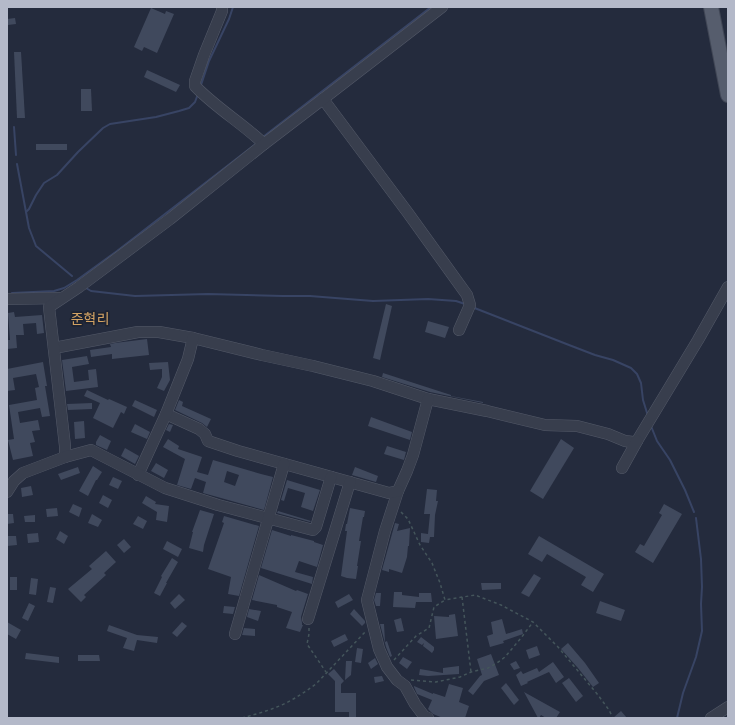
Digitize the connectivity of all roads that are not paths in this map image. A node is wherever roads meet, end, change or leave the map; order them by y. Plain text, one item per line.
1 (222, 7) edge
2 (442, 7) edge
3 (711, 7) edge
4 (728, 95) edge
5 (323, 99) junction
6 (264, 144) junction
7 (728, 287) edge
8 (61, 298) junction
9 (7, 299) edge
10 (459, 330) dead end
11 (193, 338) junction
12 (54, 348) junction
13 (428, 398) junction
14 (166, 414) junction
15 (637, 441) junction
16 (65, 457) junction
17 (284, 464) junction
18 (622, 468) dead end
19 (138, 475) junction
20 (331, 477) junction
21 (350, 482) junction
22 (398, 491) junction
23 (7, 492) edge
24 (269, 518) junction
25 (308, 619) road end
26 (235, 634) dead end
27 (728, 707) edge
28 (428, 718) edge
29 (711, 718) edge

1 - 6 street
2 - 5 street
3 - 4 main road
5 - 6 street
5 - 10 street
6 - 8 street
7 - 15 street
8 - 9 street
8 - 12 street
11 - 12 street
11 - 13 street
11 - 14 street
12 - 16 street
13 - 15 street
13 - 22 street
14 - 17 street
14 - 19 street
15 - 18 street
16 - 19 street
16 - 23 street
17 - 20 street
17 - 24 street
19 - 24 street
20 - 21 street
20 - 24 street
21 - 22 street
21 - 25 street
22 - 28 street
24 - 26 street
27 - 29 street

